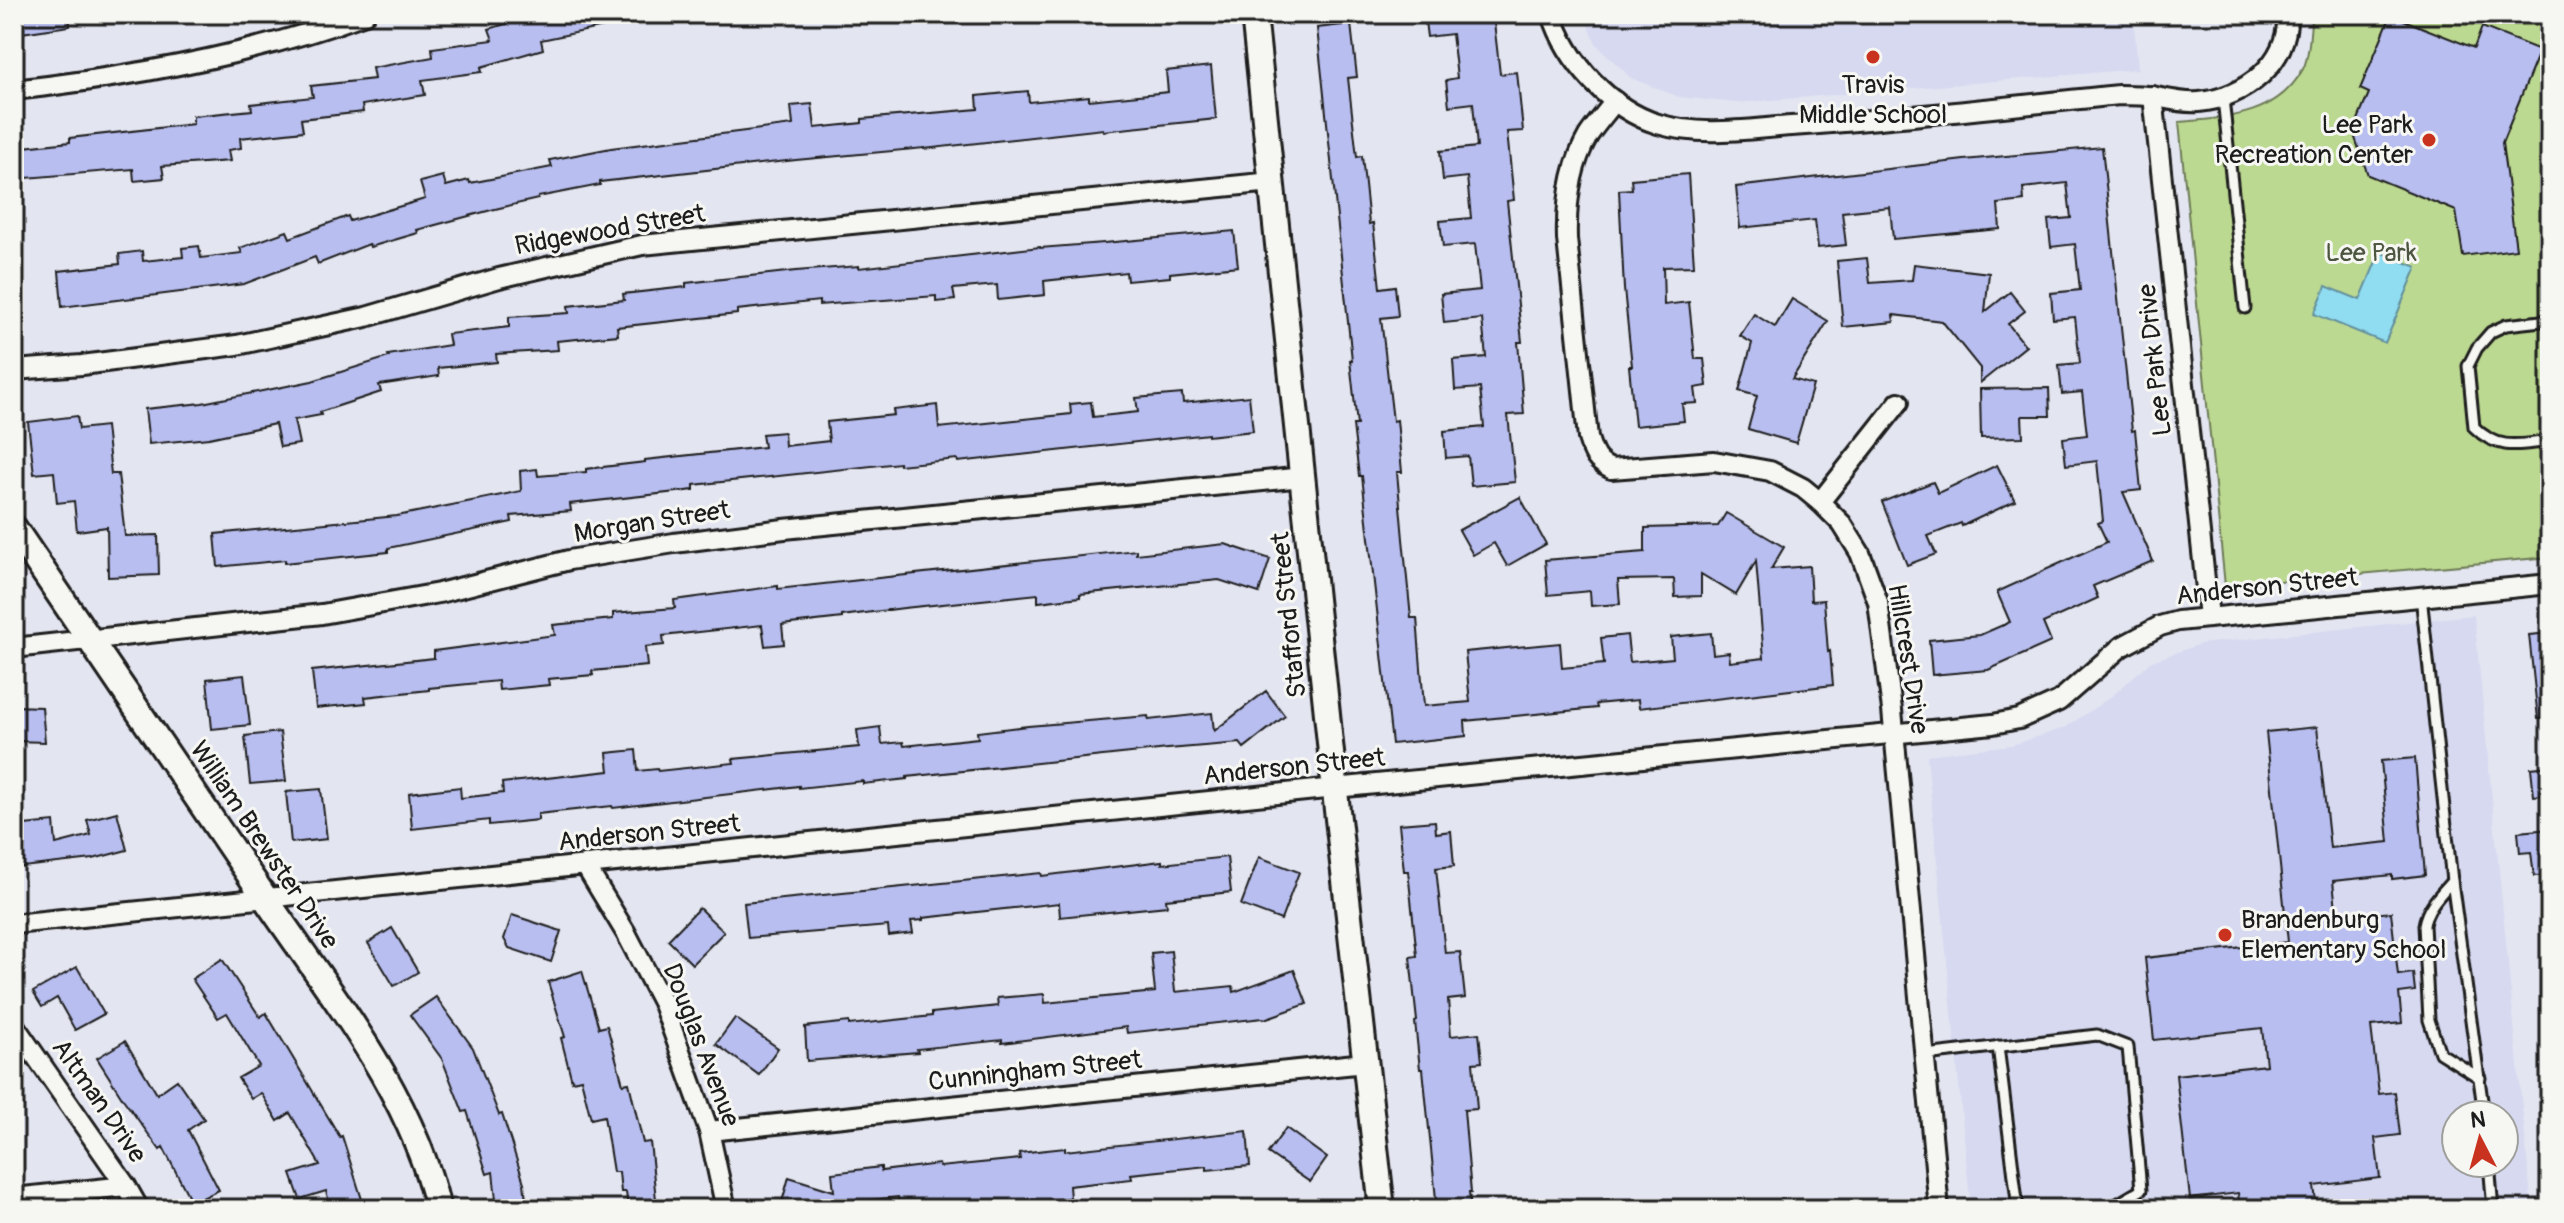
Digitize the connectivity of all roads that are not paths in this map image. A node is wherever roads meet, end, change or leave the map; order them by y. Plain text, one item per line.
1 (365, 14) edge
2 (1254, 14) edge
3 (1552, 14) edge
4 (2287, 14) edge
5 (14, 90) edge
6 (2153, 96) junction
7 (2223, 98) junction
8 (1615, 101) junction
9 (1272, 182) junction
10 (2245, 308) dead end
11 (2550, 320) edge
12 (14, 370) edge
13 (1899, 402) dead end
14 (2550, 441) edge
15 (1303, 477) junction
16 (1820, 502) junction
17 (14, 528) edge
18 (2550, 584) edge
19 (2421, 596) junction
20 (2209, 617) junction
21 (91, 640) junction
22 (14, 648) edge
23 (1894, 734) junction
24 (1335, 788) junction
25 (585, 865) junction
26 (2452, 881) junction
27 (265, 898) junction
28 (14, 924) edge
29 (14, 1025) edge
30 (1998, 1046) junction
31 (1925, 1055) junction
32 (1365, 1063) junction
33 (2480, 1078) junction
34 (2482, 1099) edge
35 (709, 1131) junction
36 (2490, 1179) edge
37 (126, 1186) junction
38 (14, 1198) edge
39 (139, 1209) edge
40 (438, 1209) edge
41 (726, 1209) edge
42 (1382, 1209) edge
43 (1939, 1209) edge
44 (2018, 1209) edge
45 (2109, 1209) edge
46 (2493, 1209) edge

1 - 5 street
2 - 9 street, Stafford Street
3 - 8 street
4 - 7 street
6 - 7 street
6 - 8 street
6 - 20 street, Lee Park Drive
7 - 10 lane
8 - 16 street, Hillcrest Drive
9 - 12 street, Ridgewood Street
9 - 15 street, Stafford Street
11 - 14 lane
13 - 16 street
15 - 21 street, Morgan Street
15 - 24 street, Stafford Street
16 - 23 street, Hillcrest Drive
17 - 21 street, William Brewster Drive
18 - 19 street, Anderson Street
19 - 20 street, Anderson Street
19 - 26 lane
20 - 23 street, Anderson Street
21 - 22 street, Morgan Street
21 - 27 street, William Brewster Drive
23 - 24 street, Anderson Street
23 - 31 street, Hillcrest Drive
24 - 25 street, Anderson Street
24 - 32 street, Stafford Street
25 - 27 street, Anderson Street
25 - 35 street, Douglas Avenue
26 - 33 lane
26 - 33 lane
27 - 28 street, Anderson Street
27 - 40 street, William Brewster Drive
29 - 37 street, Altman Drive
30 - 31 lane
30 - 44 lane
30 - 45 lane
31 - 43 street, Hillcrest Drive
32 - 35 street, Cunningham Street
32 - 42 street, Stafford Street
33 - 34 lane
35 - 41 street, Douglas Avenue
36 - 46 lane
37 - 38 street
37 - 39 street, Altman Drive

